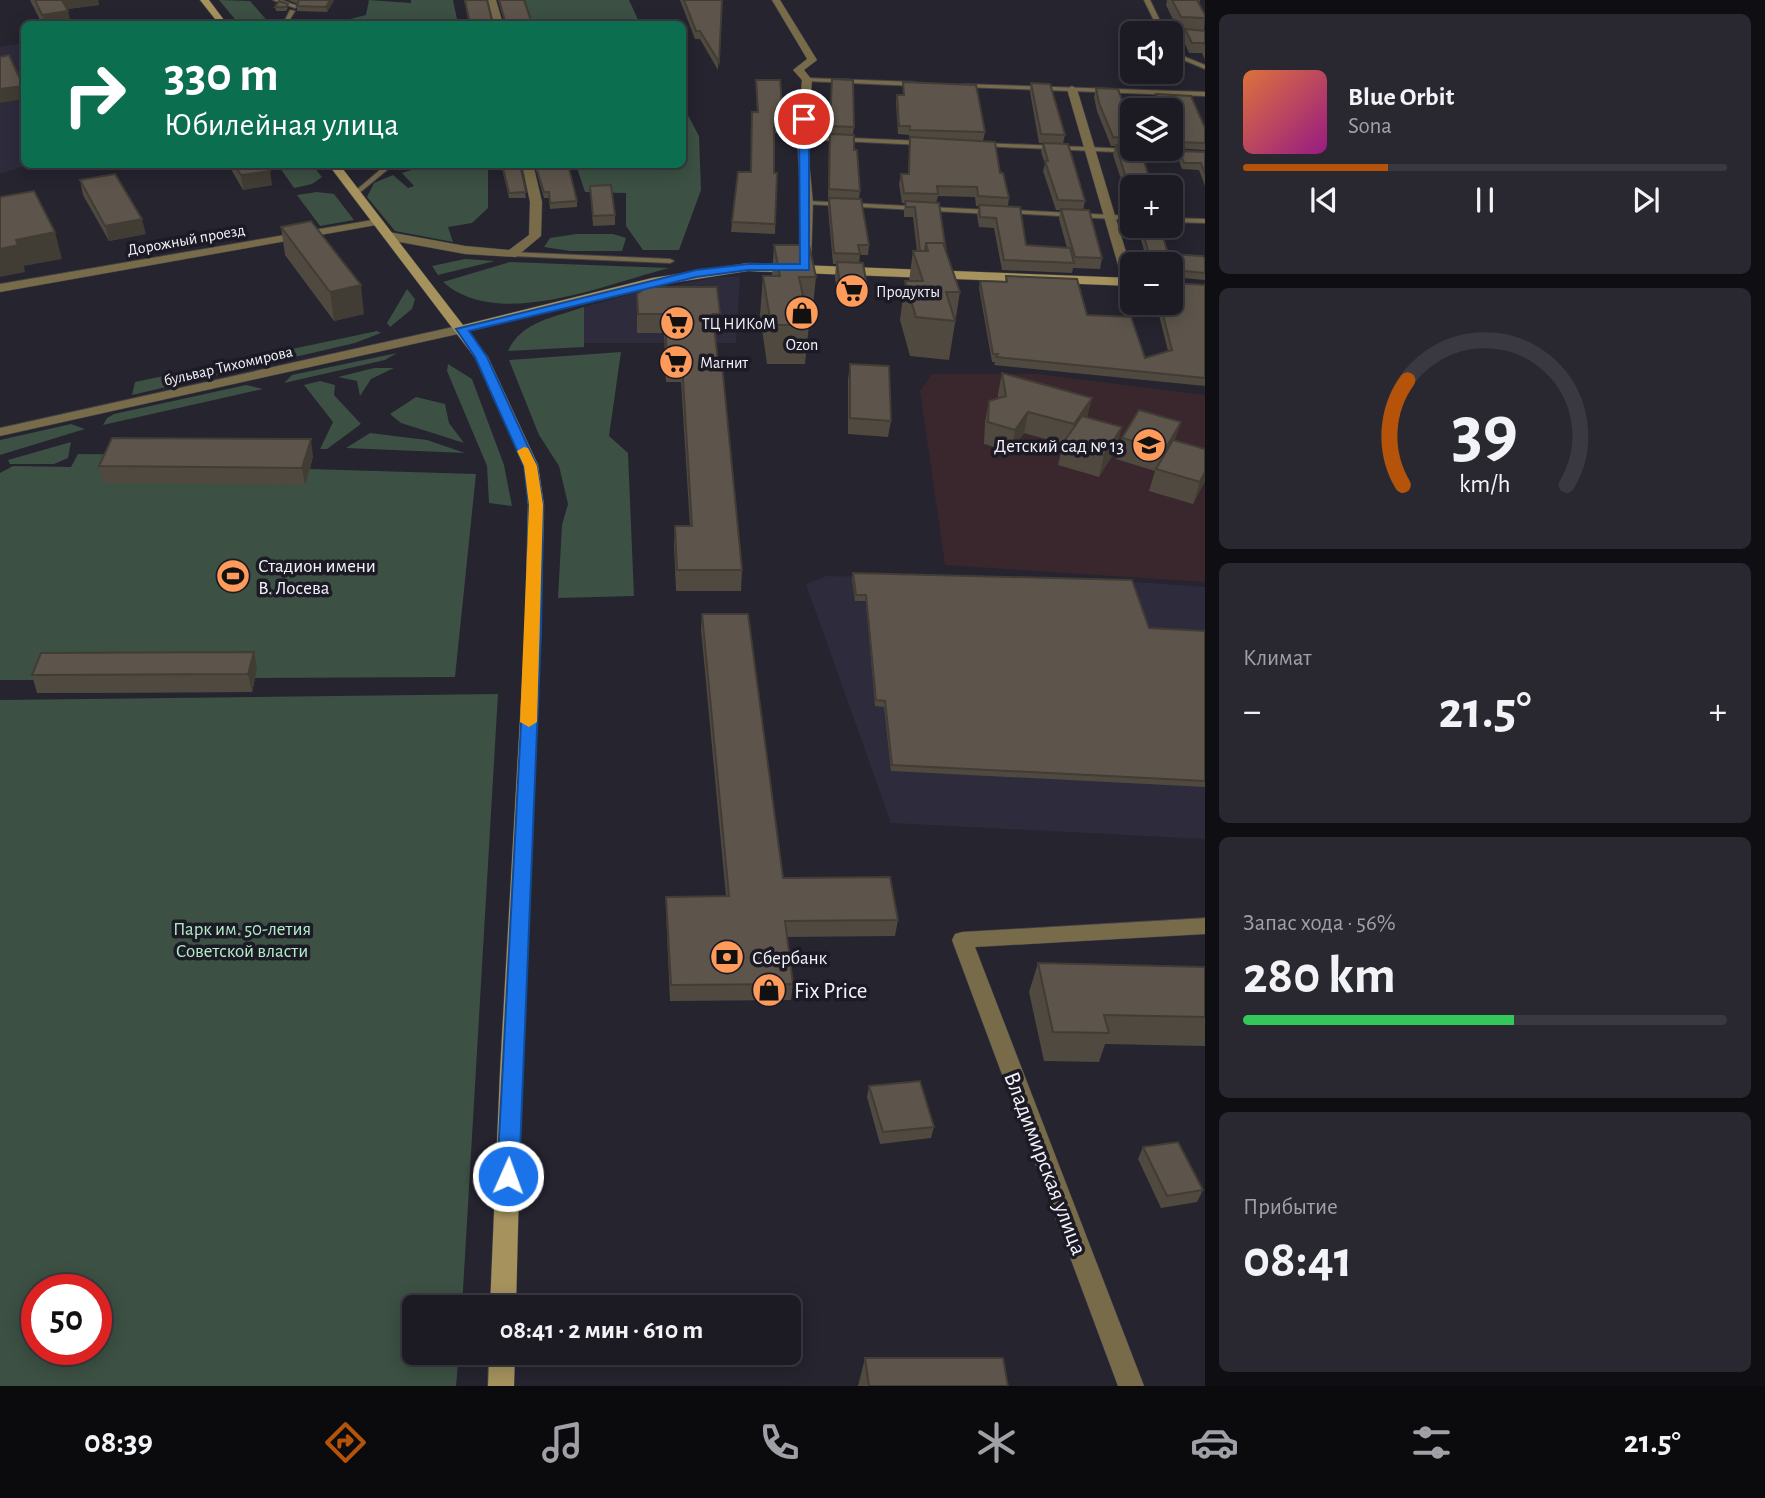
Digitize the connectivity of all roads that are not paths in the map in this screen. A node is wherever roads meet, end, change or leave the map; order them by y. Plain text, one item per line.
1 (204, 0) edge
2 (276, 0) edge
3 (492, 0) edge
4 (776, 0) edge
5 (1147, 0) edge
6 (221, 21) edge
7 (286, 21) edge
8 (498, 21) edge
9 (1157, 21) edge
10 (1183, 35) edge
11 (1205, 36) edge
12 (1183, 58) edge
13 (1205, 67) edge
14 (807, 80) junction
15 (919, 84) edge
16 (960, 86) edge
17 (1072, 89) junction
18 (1205, 94) edge
19 (802, 138) junction
20 (925, 143) edge
21 (980, 145) edge
22 (1089, 149) junction
23 (1205, 154) edge
24 (336, 168) edge
25 (380, 168) edge
26 (528, 168) edge
27 (356, 193) junction
28 (807, 203) junction
29 (1110, 217) junction
30 (1120, 217) edge
31 (1183, 220) edge
32 (1205, 221) edge
33 (378, 222) junction
34 (389, 236) junction
35 (1121, 252) edge
36 (512, 254) junction
37 (670, 261) dead end
38 (805, 268) junction
39 (1120, 282) edge
40 (0, 288) edge
41 (462, 329) junction
42 (0, 432) edge
43 (1205, 926) edge
44 (503, 1295) edge
45 (501, 1365) edge
46 (500, 1386) edge
47 (1131, 1386) edge

1 - 6 main road
2 - 7 lane
3 - 8 street
4 - 14 street
5 - 9 lane
10 - 11 lane
12 - 13 lane
14 - 15 lane
14 - 19 street
16 - 17 lane
17 - 18 lane
17 - 22 street
19 - 20 lane
19 - 28 street
21 - 22 lane
22 - 23 lane
22 - 29 street
24 - 27 main road
25 - 27 lane
26 - 36 street
27 - 33 main road
28 - 29 lane
28 - 38 street
29 - 30 lane
29 - 35 street
31 - 32 lane
33 - 34 main road
33 - 40 street, Дорожный проезд
34 - 36 street
34 - 41 main road
36 - 37 lane
38 - 39 main road
38 - 41 main road
41 - 42 street, бульвар Тихомирова
41 - 44 main road
43 - 47 street, Владимирская улица
45 - 46 main road

